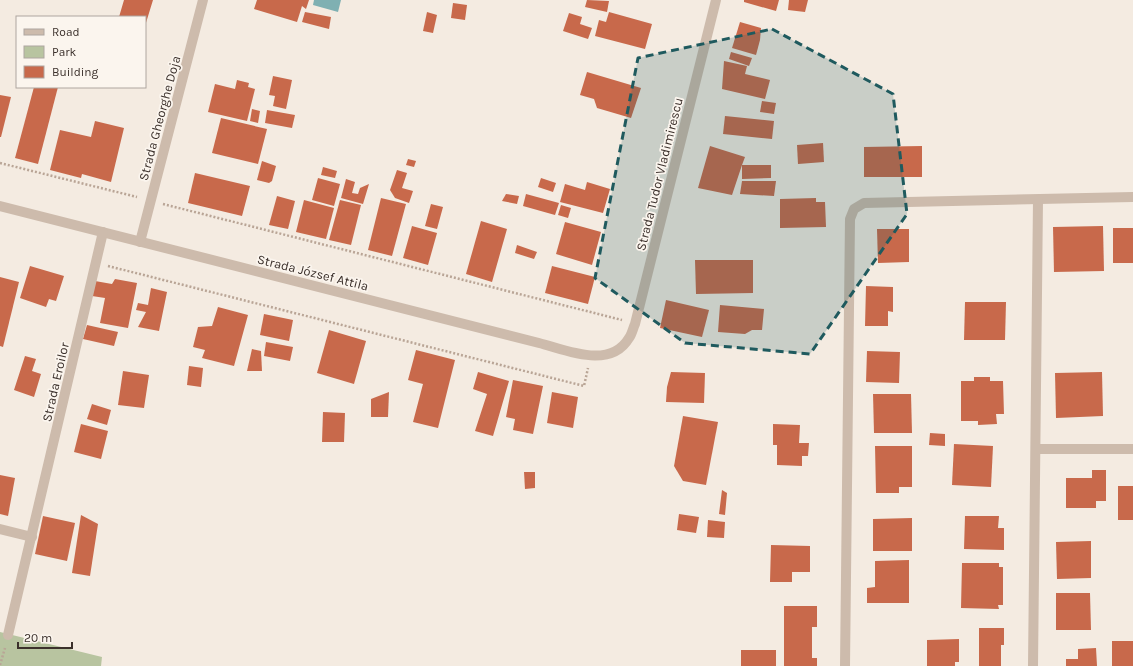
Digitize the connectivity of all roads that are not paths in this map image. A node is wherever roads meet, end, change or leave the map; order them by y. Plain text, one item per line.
1 (203, 0) edge
2 (716, 0) edge
3 (1133, 196) edge
4 (1038, 200) junction
5 (0, 206) edge
6 (103, 232) junction
7 (140, 242) junction
8 (619, 349) joint
9 (1036, 449) junction
10 (1133, 449) edge
11 (0, 529) edge
12 (32, 537) junction
13 (8, 635) dead end
14 (845, 666) edge
15 (1033, 666) edge

1 - 7 street, Strada Gheorghe Doja
2 - 8 street, Strada Tudor Vladimirescu
3 - 4 street
4 - 9 street
4 - 14 street
5 - 6 street, Strada József Attila
6 - 7 street, Strada József Attila
6 - 12 street, Strada Eroilor
7 - 8 street, Strada József Attila
9 - 10 street
9 - 15 street
11 - 12 street
12 - 13 street, Strada Eroilor

